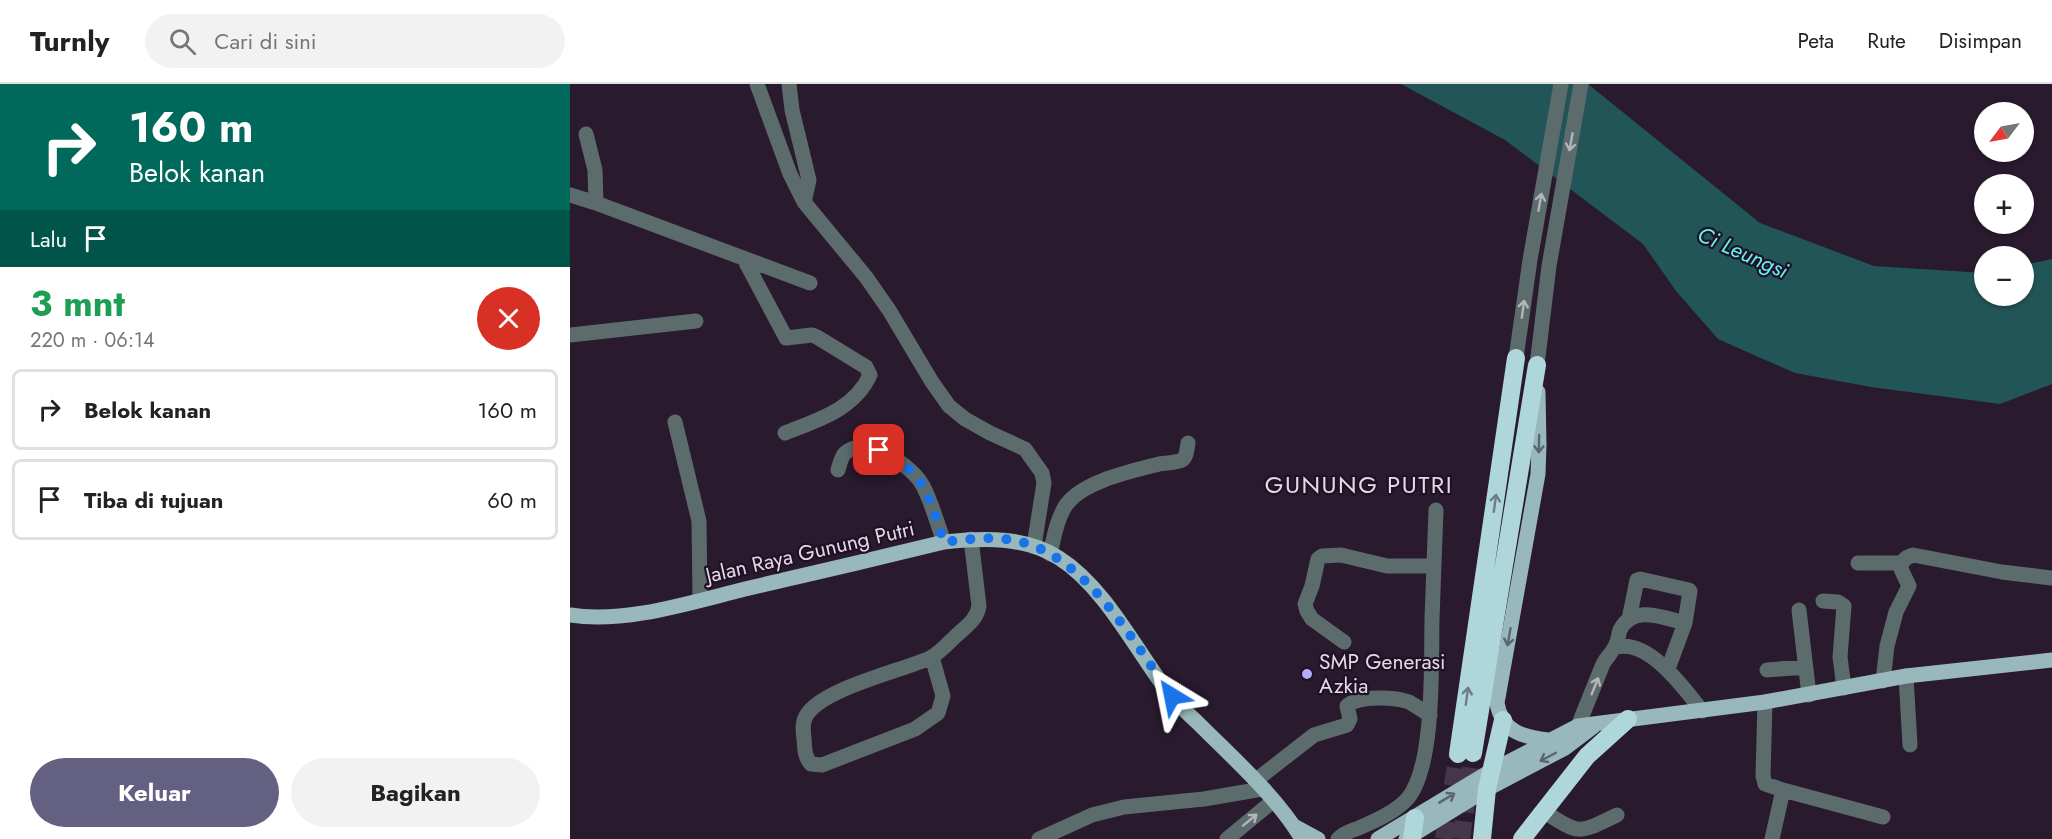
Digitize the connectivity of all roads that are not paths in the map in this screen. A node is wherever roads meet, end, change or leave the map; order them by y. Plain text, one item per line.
1 (757, 84) edge
2 (789, 84) edge
3 (1561, 84) edge
4 (1581, 84) edge
5 (586, 134) dead end
6 (570, 195) edge
7 (804, 201) junction
8 (596, 203) junction
9 (744, 259) junction
10 (810, 284) dead end
11 (696, 321) dead end
12 (570, 335) edge
13 (1516, 358) joint
14 (1537, 365) junction
15 (675, 422) dead end
16 (785, 433) dead end
17 (1188, 443) dead end
18 (838, 470) dead end
19 (1436, 510) dead end
20 (971, 539) junction
21 (944, 542) junction
22 (1034, 546) junction
23 (1050, 554) junction
24 (1902, 562) junction
25 (1858, 563) dead end
26 (1434, 566) junction
27 (2052, 578) edge
28 (700, 600) junction
29 (1823, 601) dead end
30 (1799, 610) dead end
31 (570, 615) edge
32 (1629, 619) junction
33 (1685, 623) junction
34 (1344, 642) dead end
35 (1614, 648) junction
36 (932, 657) junction
37 (2052, 660) edge
38 (1805, 667) junction
39 (1668, 669) junction
40 (1767, 670) dead end
41 (1906, 676) junction
42 (1883, 681) junction
43 (1844, 688) junction
44 (1809, 695) junction
45 (1765, 702) junction
46 (1702, 711) junction
47 (1430, 715) junction
48 (1628, 719) junction
49 (1503, 720) junction
50 (1596, 724) junction
51 (1578, 726) junction
52 (1548, 740) junction
53 (1910, 745) dead end
54 (1489, 780) junction
55 (1263, 790) junction
56 (1783, 790) junction
57 (1543, 811) junction
58 (1617, 815) dead end
59 (1882, 817) dead end
60 (1298, 832) edge
61 (1067, 833) edge
62 (1411, 833) edge
63 (1039, 839) edge
64 (1227, 839) edge
65 (1318, 839) edge
66 (1338, 839) edge
67 (1378, 839) edge
68 (1482, 839) edge
69 (1522, 839) edge
70 (1772, 839) edge

1 - 7 street
2 - 7 street
13 -> 3 street
4 -> 14 street
5 - 8 street
6 - 8 street
7 - 22 street
8 - 9 street
9 - 10 street
9 - 16 street
11 - 12 street
14 -> 13 highway
14 -> 49 main road
15 - 28 street
17 - 23 street
18 - 21 street
19 - 26 street
20 - 21 main road, Jalan Raya Gunung Putri
20 - 22 main road, Jalan Raya Gunung Putri
20 - 36 street
21 - 28 main road, Jalan Raya Gunung Putri
22 - 23 main road, Jalan Raya Gunung Putri
23 - 55 main road, Jalan Raya Gunung Putri
24 - 25 street
24 - 27 street
24 - 42 street
26 - 34 street
26 - 47 street
28 - 31 main road, Jalan Raya Gunung Putri
29 - 43 street
30 - 38 street
32 - 33 street
32 - 33 street
32 - 35 street
33 - 39 street
35 - 39 street
51 -> 35 street
36 - 36 street
37 - 41 main road
38 - 40 street
38 - 44 street
39 - 46 street
41 - 42 main road
41 - 53 street
42 - 43 main road
43 - 44 main road
44 - 45 main road
45 - 46 main road
45 - 56 street
46 - 48 main road
47 - 55 street
47 - 66 street
48 - 50 main road
48 - 57 highway
49 - 52 main road
49 - 54 highway
50 - 51 main road
50 -> 54 main road
51 - 52 main road
52 - 54 main road
54 - 62 main road
54 - 68 highway
55 - 60 main road, Jalan Raya Gunung Putri
55 - 61 street
64 -> 55 street
56 - 59 street
56 - 70 street
57 - 58 street
57 - 69 highway
60 - 65 main road
61 - 63 street
62 - 67 main road

